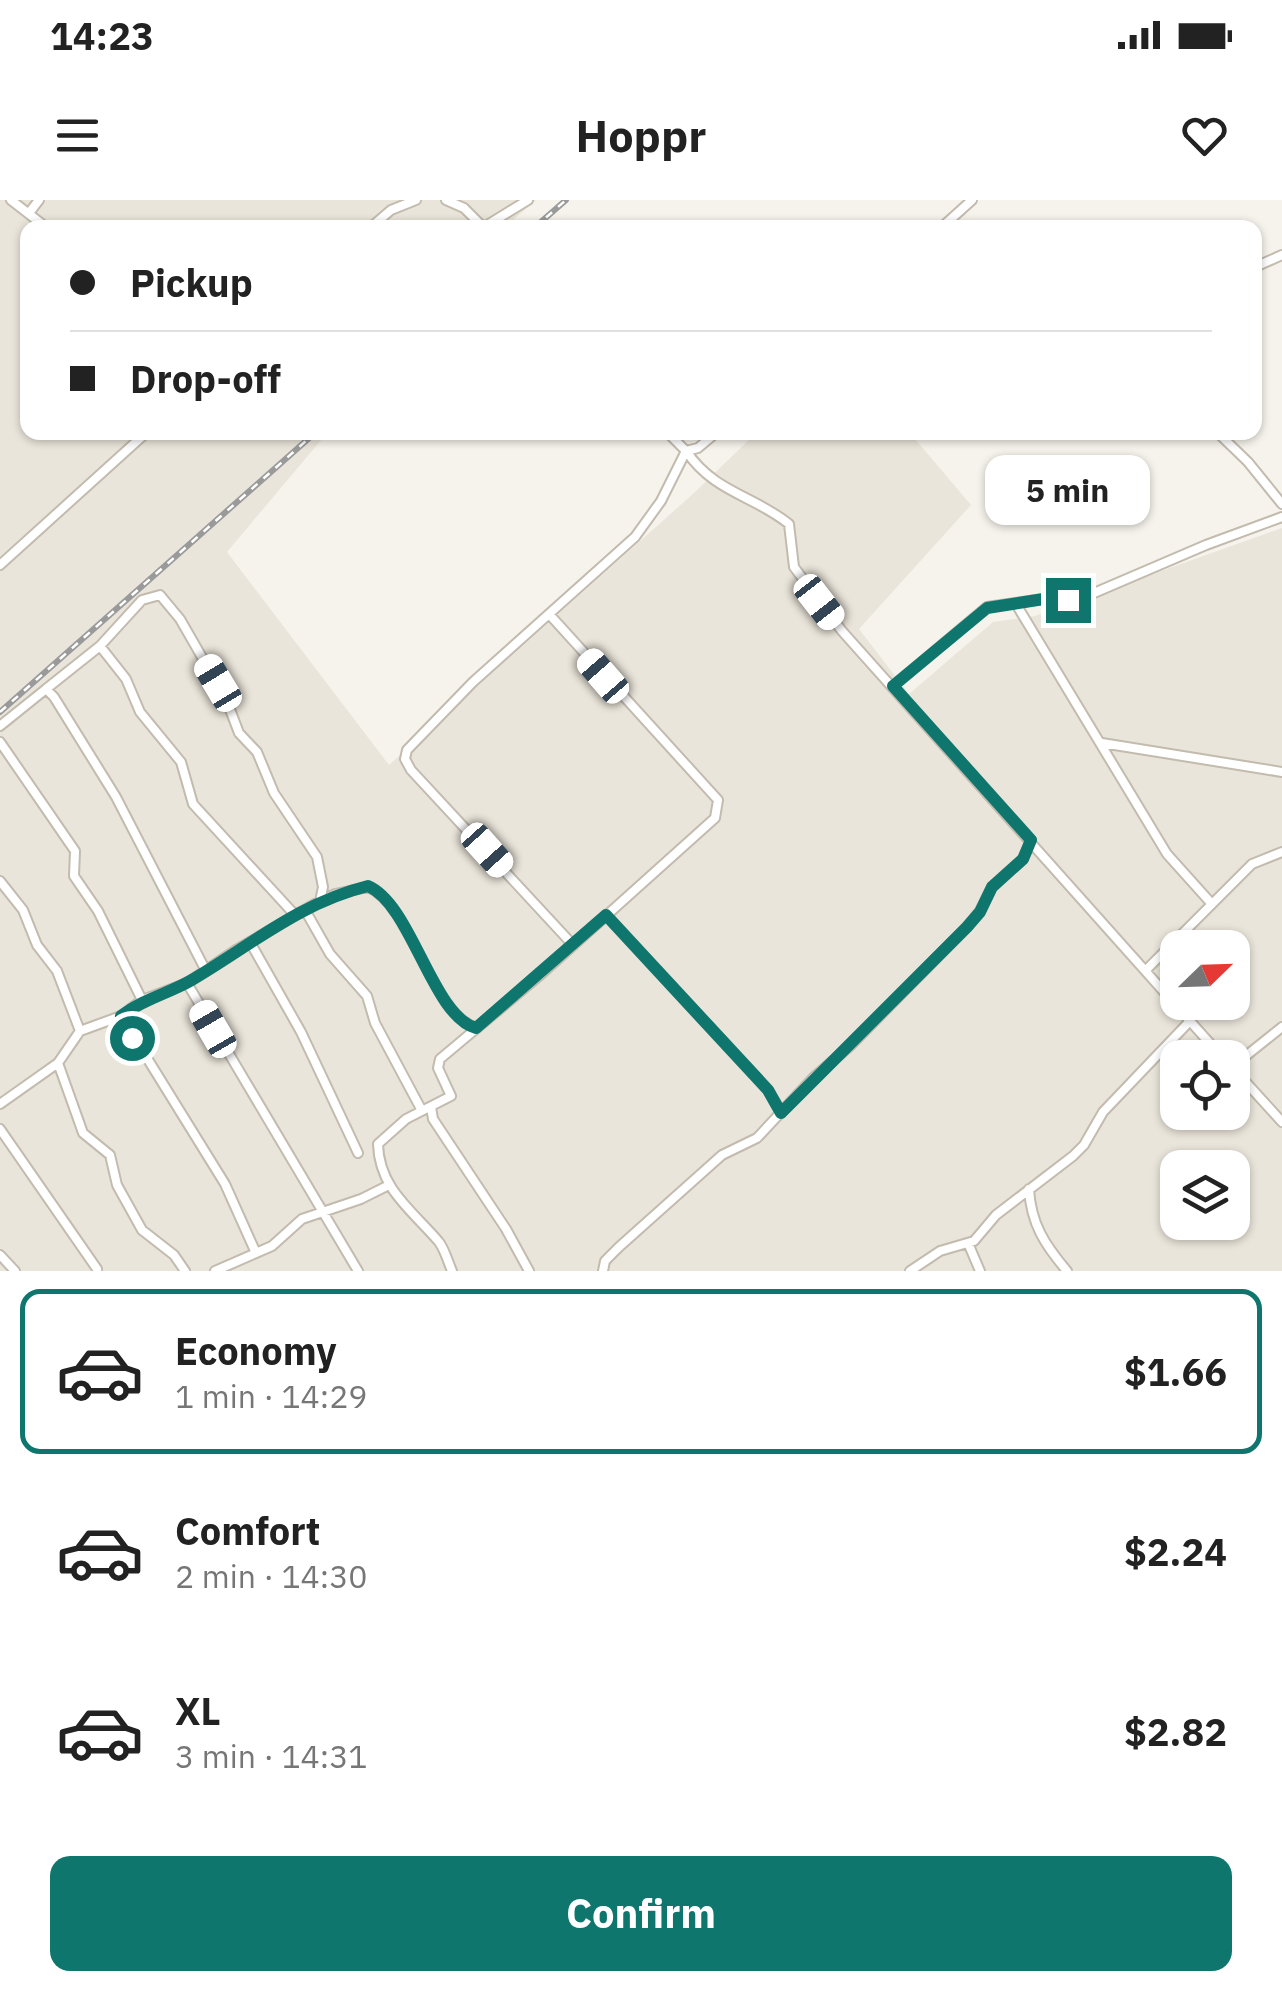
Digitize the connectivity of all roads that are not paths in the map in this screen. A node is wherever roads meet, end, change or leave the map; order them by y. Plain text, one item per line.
1 (12, 200) edge
2 (39, 200) edge
3 (414, 200) edge
4 (446, 200) edge
5 (528, 200) edge
6 (972, 200) edge
7 (28, 213) junction
8 (37, 220) edge
9 (379, 220) edge
10 (477, 220) edge
11 (495, 220) edge
12 (950, 220) edge
13 (138, 440) edge
14 (675, 440) edge
15 (707, 440) edge
16 (1225, 440) edge
17 (686, 450) junction
18 (1282, 504) edge
19 (1282, 518) edge
20 (0, 565) edge
21 (1016, 604) junction
22 (548, 614) junction
23 (100, 646) junction
24 (893, 686) junction
25 (46, 689) junction
26 (0, 726) edge
27 (0, 742) edge
28 (1102, 743) junction
29 (1282, 772) edge
30 (1031, 840) junction
31 (1282, 852) edge
32 (0, 881) edge
33 (320, 901) junction
34 (1212, 903) junction
35 (306, 910) junction
36 (295, 915) junction
37 (606, 915) junction
38 (250, 942) junction
39 (572, 945) junction
40 (1146, 969) junction
41 (206, 971) junction
42 (187, 983) junction
43 (142, 1000) junction
44 (121, 1016) junction
45 (1189, 1022) junction
46 (1282, 1027) edge
47 (476, 1028) junction
48 (80, 1031) junction
49 (1206, 1040) edge
50 (1250, 1053) edge
51 (58, 1063) junction
52 (1250, 1087) edge
53 (0, 1104) edge
54 (426, 1108) junction
55 (781, 1113) junction
56 (1282, 1122) edge
57 (0, 1130) edge
58 (358, 1154) dead end
59 (389, 1186) junction
60 (1029, 1188) junction
61 (323, 1210) junction
62 (968, 1244) junction
63 (256, 1253) junction
64 (0, 1255) edge
65 (96, 1269) edge
66 (15, 1271) edge
67 (185, 1271) edge
68 (215, 1271) edge
69 (358, 1271) edge
70 (452, 1271) edge
71 (528, 1271) edge
72 (603, 1271) edge
73 (910, 1271) edge
74 (980, 1271) edge
75 (1067, 1271) edge

1 - 7 street
2 - 7 street
3 - 9 street
4 - 10 street
5 - 11 street
6 - 12 street
7 - 8 street
13 - 20 street
14 - 17 street
15 - 17 street
16 - 18 street
17 - 22 street
17 - 24 street
19 - 21 street
21 - 24 street
21 - 28 street
22 - 37 street
22 - 39 street
23 - 25 street
23 - 33 street
23 - 36 street
24 - 30 street
25 - 26 street
25 - 41 street
27 - 43 street
28 - 29 street
28 - 34 street
30 - 40 street
30 - 55 street
31 - 34 street
32 - 48 street
33 - 35 street
33 - 47 street
34 - 40 street
35 - 36 street
35 - 54 street
36 - 38 street
37 - 39 street
37 - 55 street
38 - 41 street
38 - 58 street
39 - 47 street
40 - 45 street
41 - 42 street
42 - 43 street
42 - 61 street
43 - 44 street
44 - 48 street
44 - 63 street
45 - 49 street
45 - 60 street
46 - 50 street
47 - 54 street
48 - 51 street
51 - 53 street
51 - 67 street
52 - 56 street
54 - 59 street
54 - 71 street
55 - 72 street
57 - 65 street
59 - 61 street
59 - 70 street
60 - 62 street
60 - 75 street
61 - 63 street
61 - 69 street
62 - 73 street
62 - 74 street
63 - 68 street
64 - 66 street

